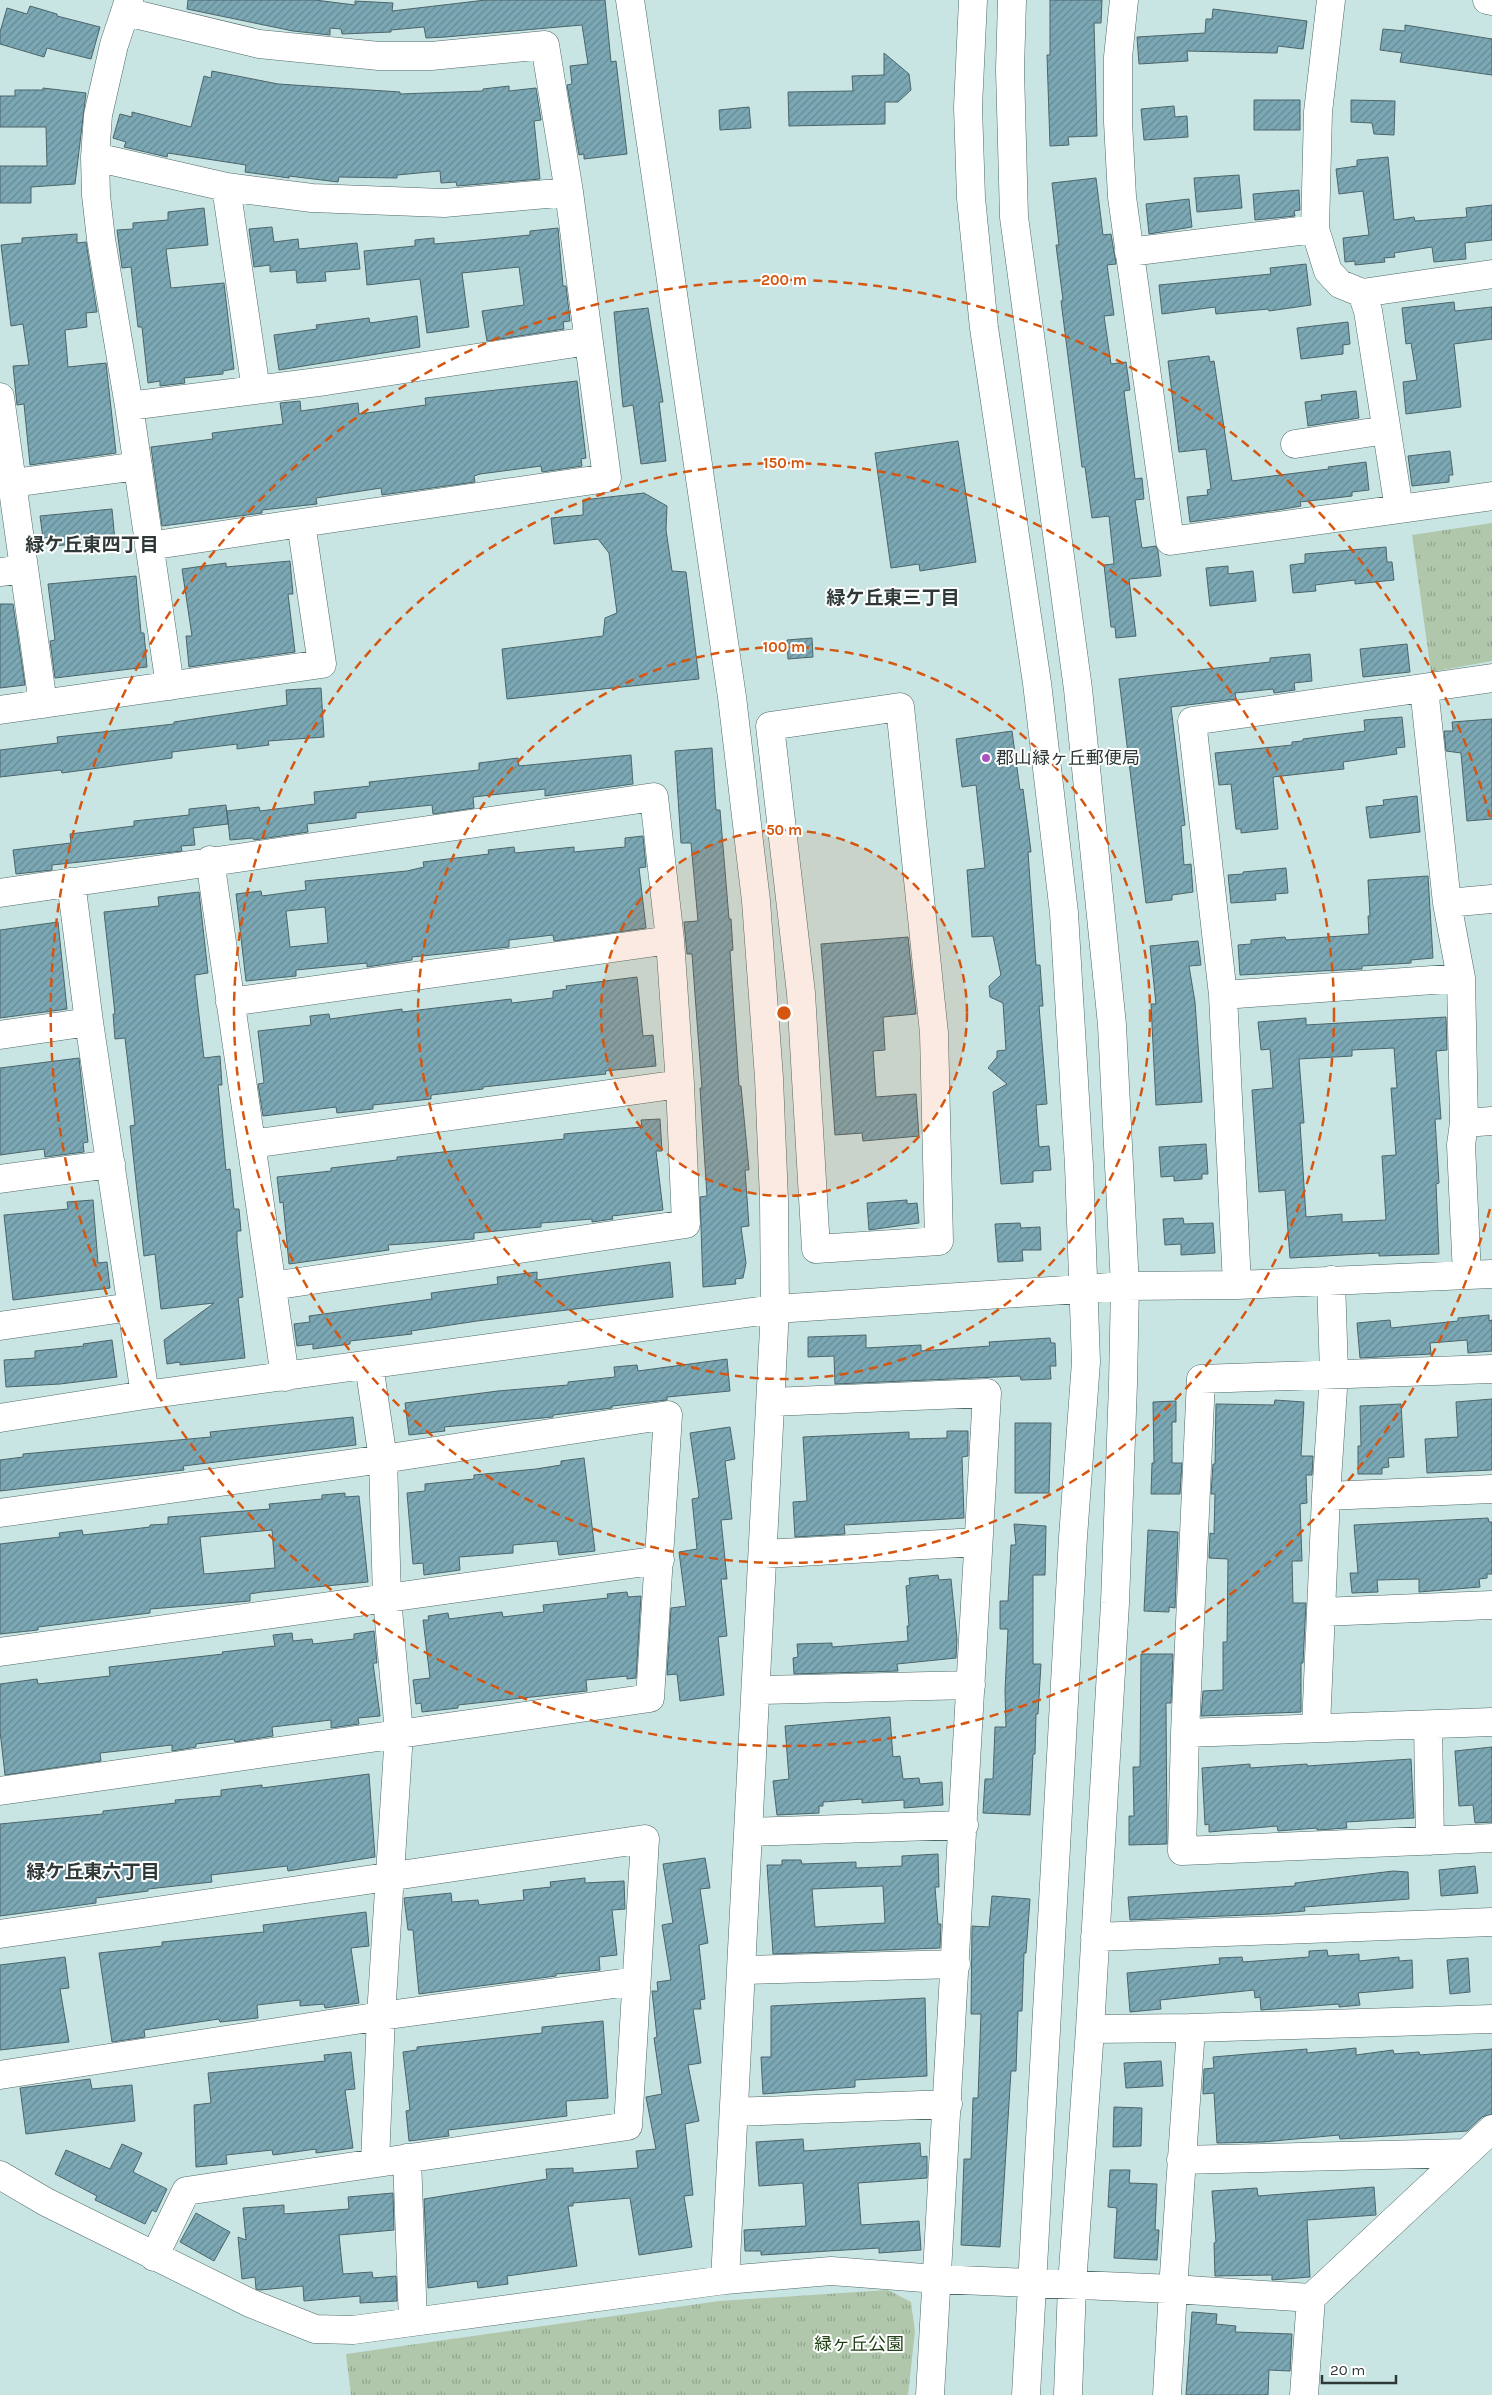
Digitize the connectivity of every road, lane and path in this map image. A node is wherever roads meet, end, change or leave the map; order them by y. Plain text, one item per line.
1 (630, 0) edge
2 (973, 0) edge
3 (1012, 0) edge
4 (1124, 0) edge
5 (1331, 0) edge
6 (1487, 0) edge
7 (1492, 1) edge
8 (127, 6) edge
9 (95, 157) junction
10 (226, 187) junction
11 (569, 192) junction
12 (1315, 229) junction
13 (1129, 252) junction
14 (1492, 274) edge
15 (1362, 293) junction
16 (588, 341) junction
17 (256, 390) junction
18 (0, 397) edge
19 (130, 406) junction
20 (2, 428) edge
21 (1386, 430) junction
22 (1295, 444) dead end
23 (138, 466) junction
24 (13, 483) junction
25 (1492, 496) edge
26 (1399, 509) junction
27 (301, 523) junction
28 (150, 546) junction
29 (12, 571) edge
30 (1492, 678) edge
31 (170, 686) junction
32 (1424, 688) junction
33 (42, 704) junction
34 (0, 710) edge
35 (210, 860) junction
36 (71, 882) junction
37 (0, 892) edge
38 (791, 898) junction
39 (1492, 899) edge
40 (756, 901) junction
41 (1447, 903) junction
42 (670, 940) junction
43 (1461, 978) junction
44 (1223, 995) junction
45 (230, 1002) junction
46 (89, 1022) junction
47 (0, 1035) edge
48 (806, 1076) junction
49 (769, 1078) junction
50 (680, 1084) junction
51 (1492, 1121) edge
52 (1464, 1123) junction
53 (251, 1144) junction
54 (111, 1164) junction
55 (0, 1179) edge
56 (1480, 1275) edge
57 (1331, 1280) junction
58 (1237, 1285) junction
59 (272, 1286) junction
60 (1124, 1286) junction
61 (1084, 1288) junction
62 (131, 1307) junction
63 (775, 1309) junction
64 (0, 1326) edge
65 (369, 1365) junction
66 (1492, 1369) edge
67 (1334, 1373) junction
68 (285, 1376) junction
69 (145, 1395) junction
70 (771, 1402) junction
71 (0, 1418) edge
72 (382, 1459) junction
73 (1492, 1489) edge
74 (1326, 1496) junction
75 (0, 1513) edge
76 (978, 1542) junction
77 (764, 1554) junction
78 (660, 1560) junction
79 (387, 1598) junction
80 (1492, 1605) edge
81 (1321, 1612) junction
82 (0, 1652) edge
83 (971, 1685) junction
84 (757, 1690) junction
85 (1492, 1722) edge
86 (1428, 1724) junction
87 (1316, 1727) junction
88 (399, 1733) junction
89 (1184, 1733) junction
90 (0, 1791) edge
91 (964, 1825) junction
92 (749, 1832) junction
93 (1492, 1838) edge
94 (1430, 1841) junction
95 (390, 1876) junction
96 (1492, 1922) edge
97 (0, 1934) edge
98 (1095, 1937) junction
99 (956, 1964) junction
100 (742, 1970) junction
101 (636, 1981) junction
102 (382, 2016) junction
103 (1492, 2019) edge
104 (1191, 2028) junction
105 (1090, 2029) junction
106 (0, 2075) edge
107 (948, 2104) junction
108 (734, 2112) junction
109 (1492, 2129) edge
110 (1465, 2153) junction
111 (407, 2158) junction
112 (1182, 2160) junction
113 (375, 2163) junction
114 (0, 2175) edge
115 (154, 2257) junction
116 (937, 2279) junction
117 (725, 2280) junction
118 (1032, 2283) junction
119 (1072, 2285) junction
120 (1173, 2289) junction
121 (1311, 2298) junction
122 (413, 2322) junction
123 (930, 2395) edge
124 (1026, 2395) edge
125 (1068, 2395) edge
126 (1167, 2395) edge
127 (1304, 2395) edge

1 - 40 street
2 - 61 street
3 - 60 street
4 - 13 street
5 - 12 street
6 - 7 street
8 - 9 street
8 - 11 street
9 - 10 street
9 - 19 street
10 - 11 street
10 - 17 street
11 - 16 street
12 - 13 street
12 - 15 street
13 - 26 street
14 - 15 street
15 - 21 street
16 - 17 street
16 - 27 street
17 - 19 street
18 - 20 street
19 - 23 street
20 - 24 street
21 - 22 street
21 - 26 street
23 - 24 street
23 - 28 street
24 - 29 street
25 - 26 street
27 - 28 street
27 - 31 street
28 - 31 street
29 - 33 street
30 - 32 street
31 - 33 street
32 - 41 street
32 - 44 street
33 - 34 street
35 - 36 street
35 - 42 street
35 - 45 street
36 - 37 street
36 - 46 street
38 - 40 street
38 - 48 street
38 - 48 street
39 - 41 street
40 - 49 street
41 - 43 street
42 - 45 street
42 - 50 street
43 - 44 street
43 - 52 street
44 - 58 street
45 - 53 street
46 - 47 street
46 - 54 street
48 - 49 street
49 - 63 street
50 - 53 street
50 - 59 street
51 - 52 street
52 - 56 street
53 - 59 street
54 - 55 street
54 - 62 street
56 - 57 street
57 - 58 street
57 - 67 street
58 - 60 street
59 - 68 street
60 - 61 street
60 - 98 street
61 - 63 street
61 - 118 street
62 - 64 street
62 - 69 street
63 - 65 street
63 - 70 street
65 - 68 street
65 - 72 street
66 - 67 street
67 - 74 street
67 - 89 street
68 - 69 street
69 - 71 street
70 - 76 street
70 - 77 street
72 - 75 street
72 - 78 street
72 - 79 street
73 - 74 street
74 - 81 street
76 - 77 street
76 - 83 street
77 - 84 street
78 - 79 street
78 - 88 street
79 - 82 street
79 - 88 street
80 - 81 street
81 - 87 street
83 - 84 street
83 - 91 street
84 - 92 street
85 - 86 street
86 - 87 street
86 - 94 street
87 - 89 street
88 - 90 street
88 - 95 street
89 - 94 street
91 - 92 street
91 - 99 street
92 - 100 street
93 - 94 street
95 - 97 street
95 - 101 street
95 - 102 street
96 - 98 street
98 - 105 street
99 - 100 street
99 - 107 street
100 - 108 street
101 - 102 street
101 - 111 street
102 - 106 street
102 - 113 street
103 - 104 street
104 - 105 street
104 - 112 street
105 - 119 street
107 - 108 street
107 - 116 street
108 - 117 street
109 - 110 street
110 - 112 street
110 - 121 street
111 - 113 street
111 - 122 street
112 - 120 street
113 - 115 street
114 - 115 street
115 - 122 street
116 - 117 street
116 - 118 street
116 - 123 street
117 - 122 street
118 - 119 street
118 - 124 street
119 - 120 street
119 - 125 street
120 - 121 street
120 - 126 street
121 - 127 street

